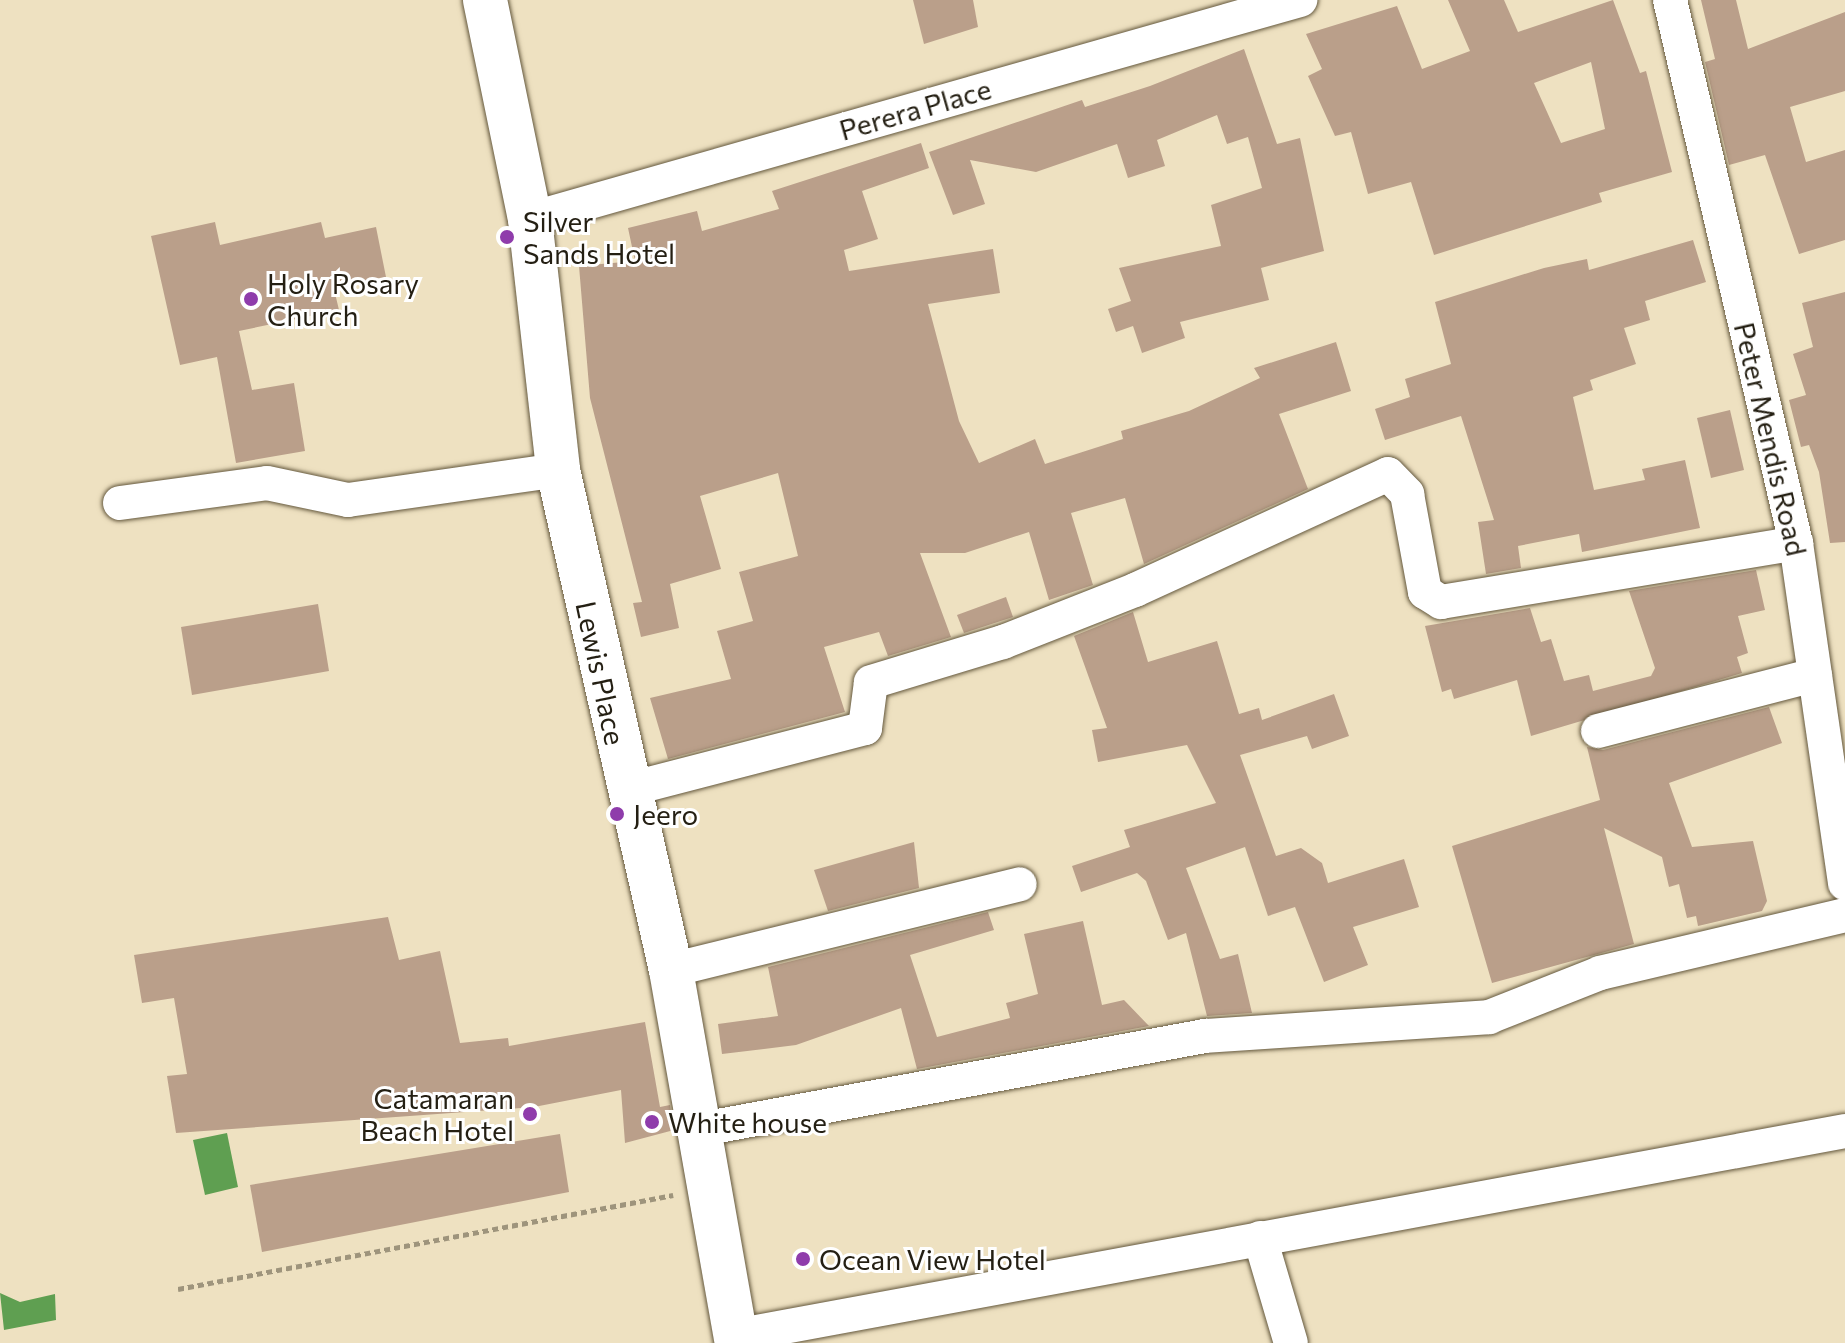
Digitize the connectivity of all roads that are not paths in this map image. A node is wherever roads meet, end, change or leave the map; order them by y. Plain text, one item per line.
1 (485, 0) edge
2 (1300, 0) edge
3 (1670, 0) edge
4 (530, 219) junction
5 (558, 470) junction
6 (120, 503) dead end
7 (1796, 543) junction
8 (1815, 675) junction
9 (1598, 731) dead end
10 (626, 790) junction
11 (1842, 840) edge
12 (1845, 883) edge
13 (1020, 884) dead end
14 (1845, 915) edge
15 (671, 970) junction
16 (702, 1129) junction
17 (1845, 1131) edge
18 (1260, 1238) junction
19 (736, 1340) edge
20 (1291, 1343) edge

1 - 4 street, Lewis Place
2 - 4 street, Perera Place
3 - 7 street, Peter Mendis Road
4 - 5 street, Lewis Place
5 - 6 street
5 - 10 street, Lewis Place
7 - 8 street, Peter Mendis Road
7 - 10 street
8 - 9 street
8 - 11 street, Peter Mendis Road
10 - 15 street, Lewis Place
11 - 12 street, Peter Mendis Road
13 - 15 street
14 - 16 street
15 - 16 street, Lewis Place
16 - 19 street, Lewis Place
17 - 18 street
18 - 19 street
18 - 20 street

